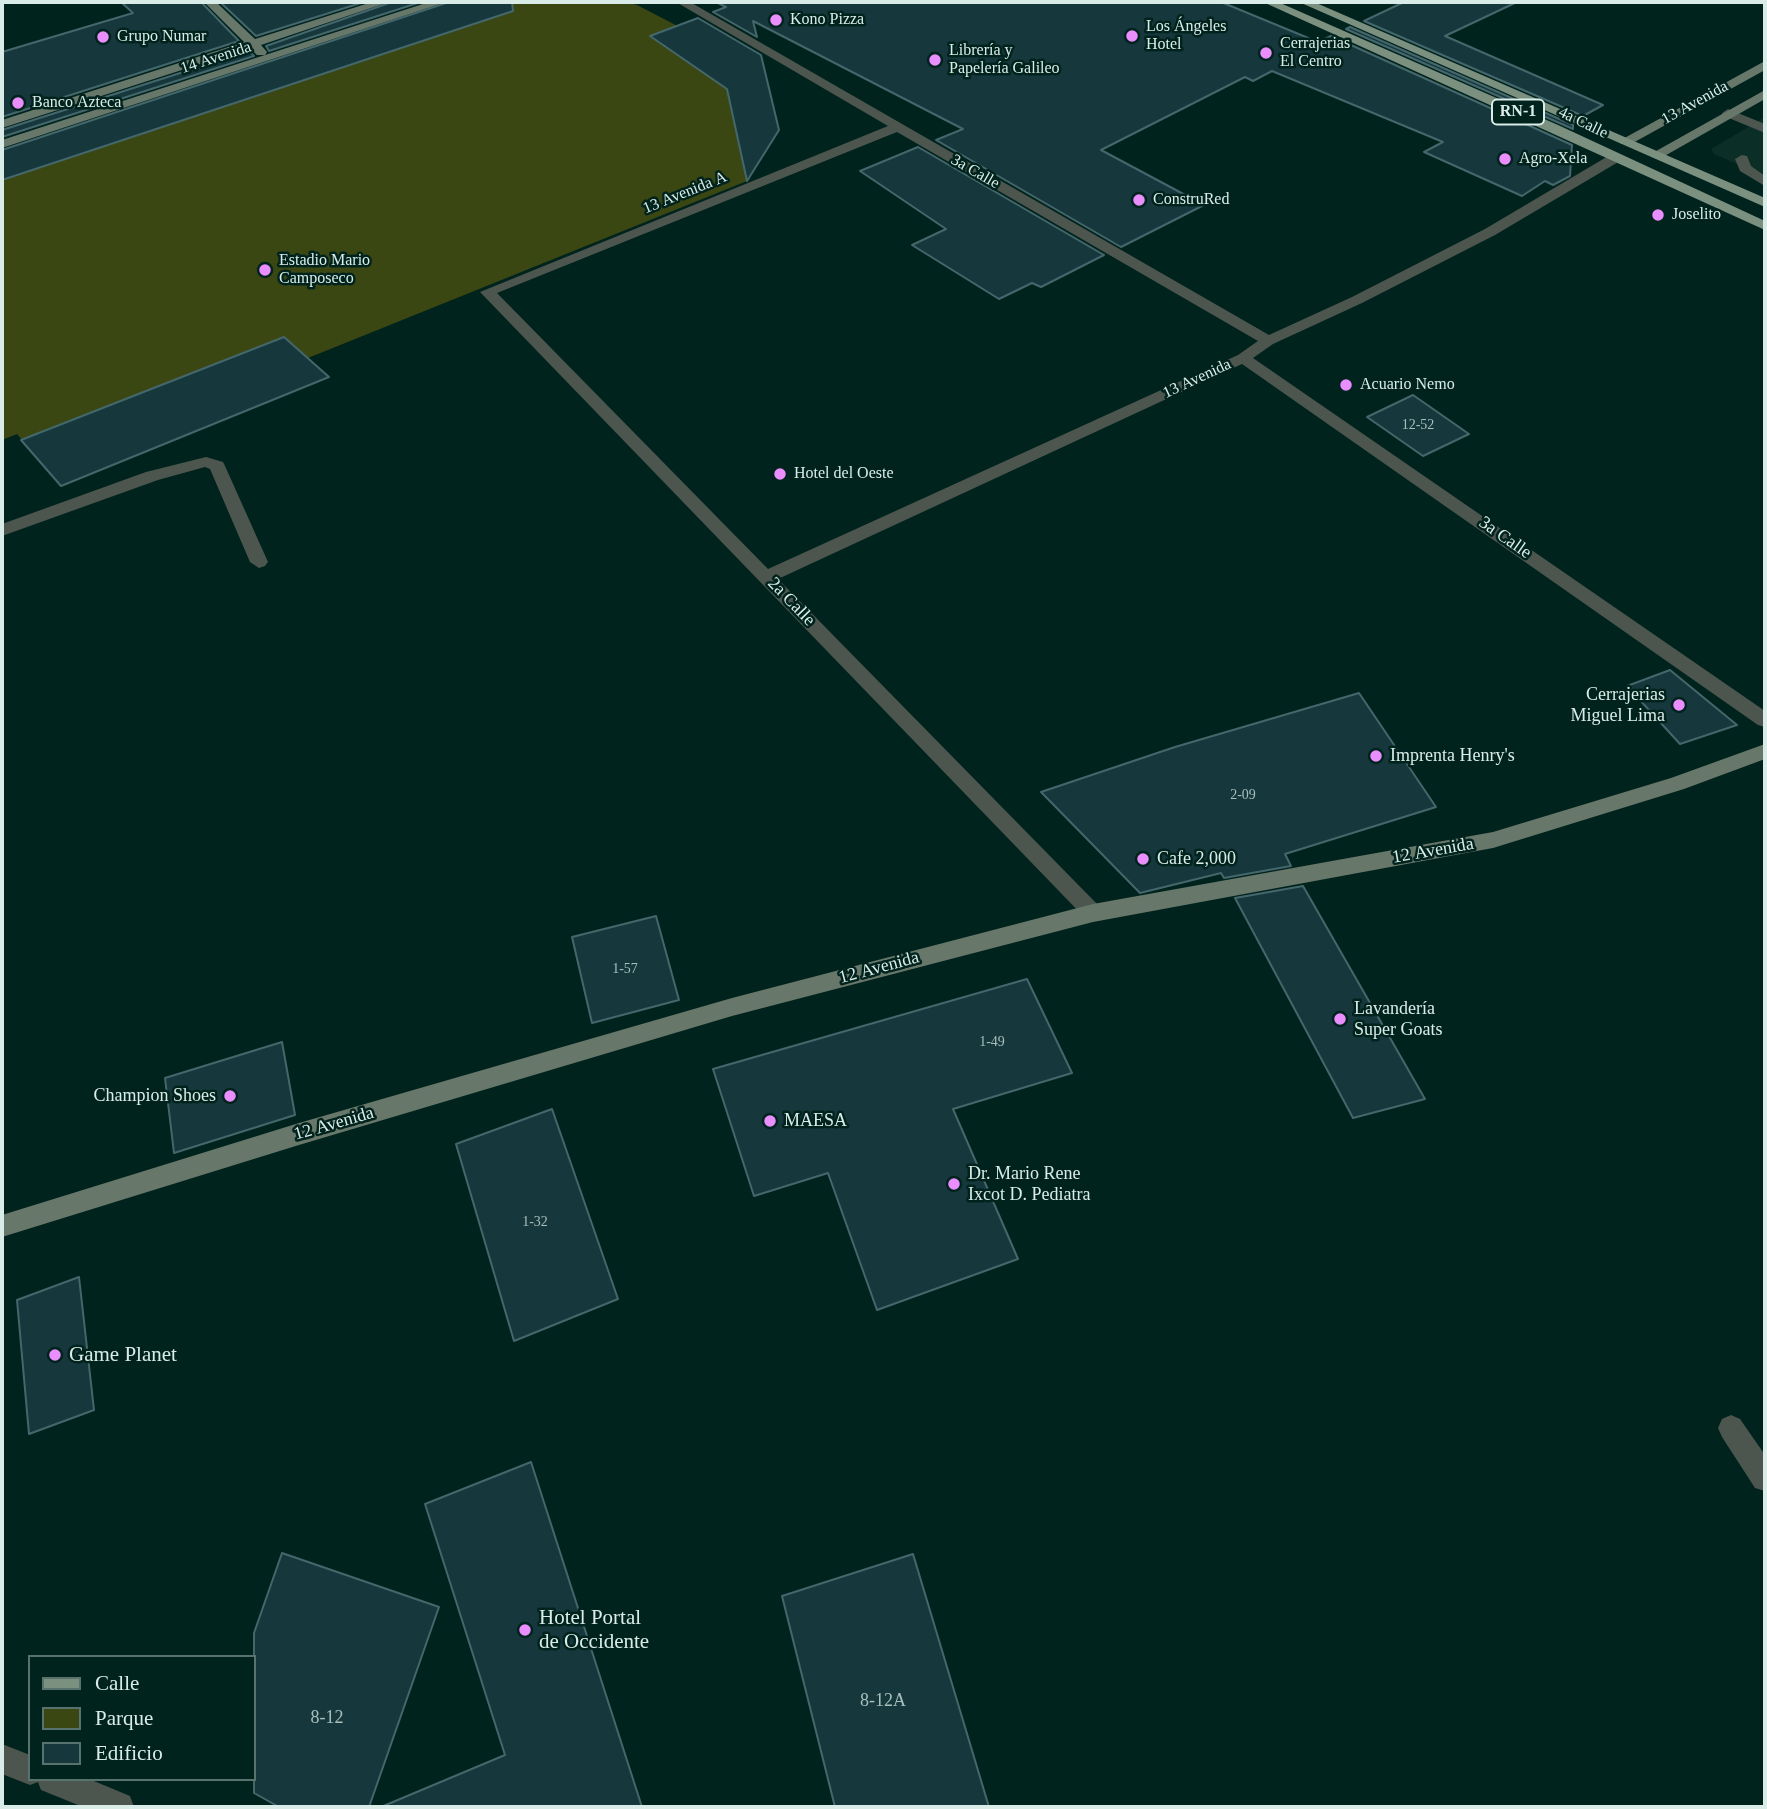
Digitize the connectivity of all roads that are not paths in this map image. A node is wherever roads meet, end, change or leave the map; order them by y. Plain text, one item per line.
1 (210, 2) edge
2 (383, 2) edge
3 (440, 2) edge
4 (682, 2) edge
5 (1269, 2) edge
6 (1306, 2) edge
7 (252, 43) junction
8 (268, 58) junction
9 (1765, 65) edge
10 (1765, 94) edge
11 (1728, 113) junction
12 (2, 124) edge
13 (897, 127) junction
14 (1765, 129) edge
15 (1626, 141) junction
16 (2, 144) edge
17 (1656, 155) junction
18 (1615, 158) junction
19 (1742, 159) dead end
20 (1765, 182) edge
21 (1765, 203) edge
22 (1765, 226) edge
23 (486, 292) joint
24 (1268, 341) junction
25 (1242, 358) junction
26 (2, 530) edge
27 (259, 562) dead end
28 (767, 577) junction
29 (1765, 720) edge
30 (1765, 751) edge
31 (1093, 913) junction
32 (2, 1226) edge
33 (1731, 1428) dead end
34 (1765, 1478) edge
35 (2, 1759) edge
36 (28, 1769) edge
37 (57, 1781) edge
38 (119, 1807) edge

1 - 7 street
2 - 7 street, 14 Avenida
3 - 8 street, 14 Avenida
4 - 13 street, 3a Calle
5 - 18 main road, 4a Calle / RN-1
6 - 15 main road, 4a Calle / RN-1
7 - 8 street
7 - 12 street, 14 Avenida
8 - 16 street, 14 Avenida
9 - 15 street, 13 Avenida
10 - 11 street, 13 Avenida
11 - 14 street
11 - 17 street, 13 Avenida
13 - 23 street, 13 Avenida A
13 - 24 street, 3a Calle
15 - 17 main road, 4a Calle / RN-1
17 - 21 main road, 4a Calle / RN-1
18 - 22 main road, 4a Calle / RN-1
18 - 24 street, 13 Avenida
19 - 20 street
23 - 28 street, 2a Calle
24 - 25 street, 13 Avenida
25 - 28 street, 13 Avenida
25 - 29 street, 3a Calle
26 - 27 street
28 - 31 street, 2a Calle
30 - 31 street, 12 Avenida
31 - 32 street, 12 Avenida
33 - 34 street
35 - 36 street
37 - 38 street

